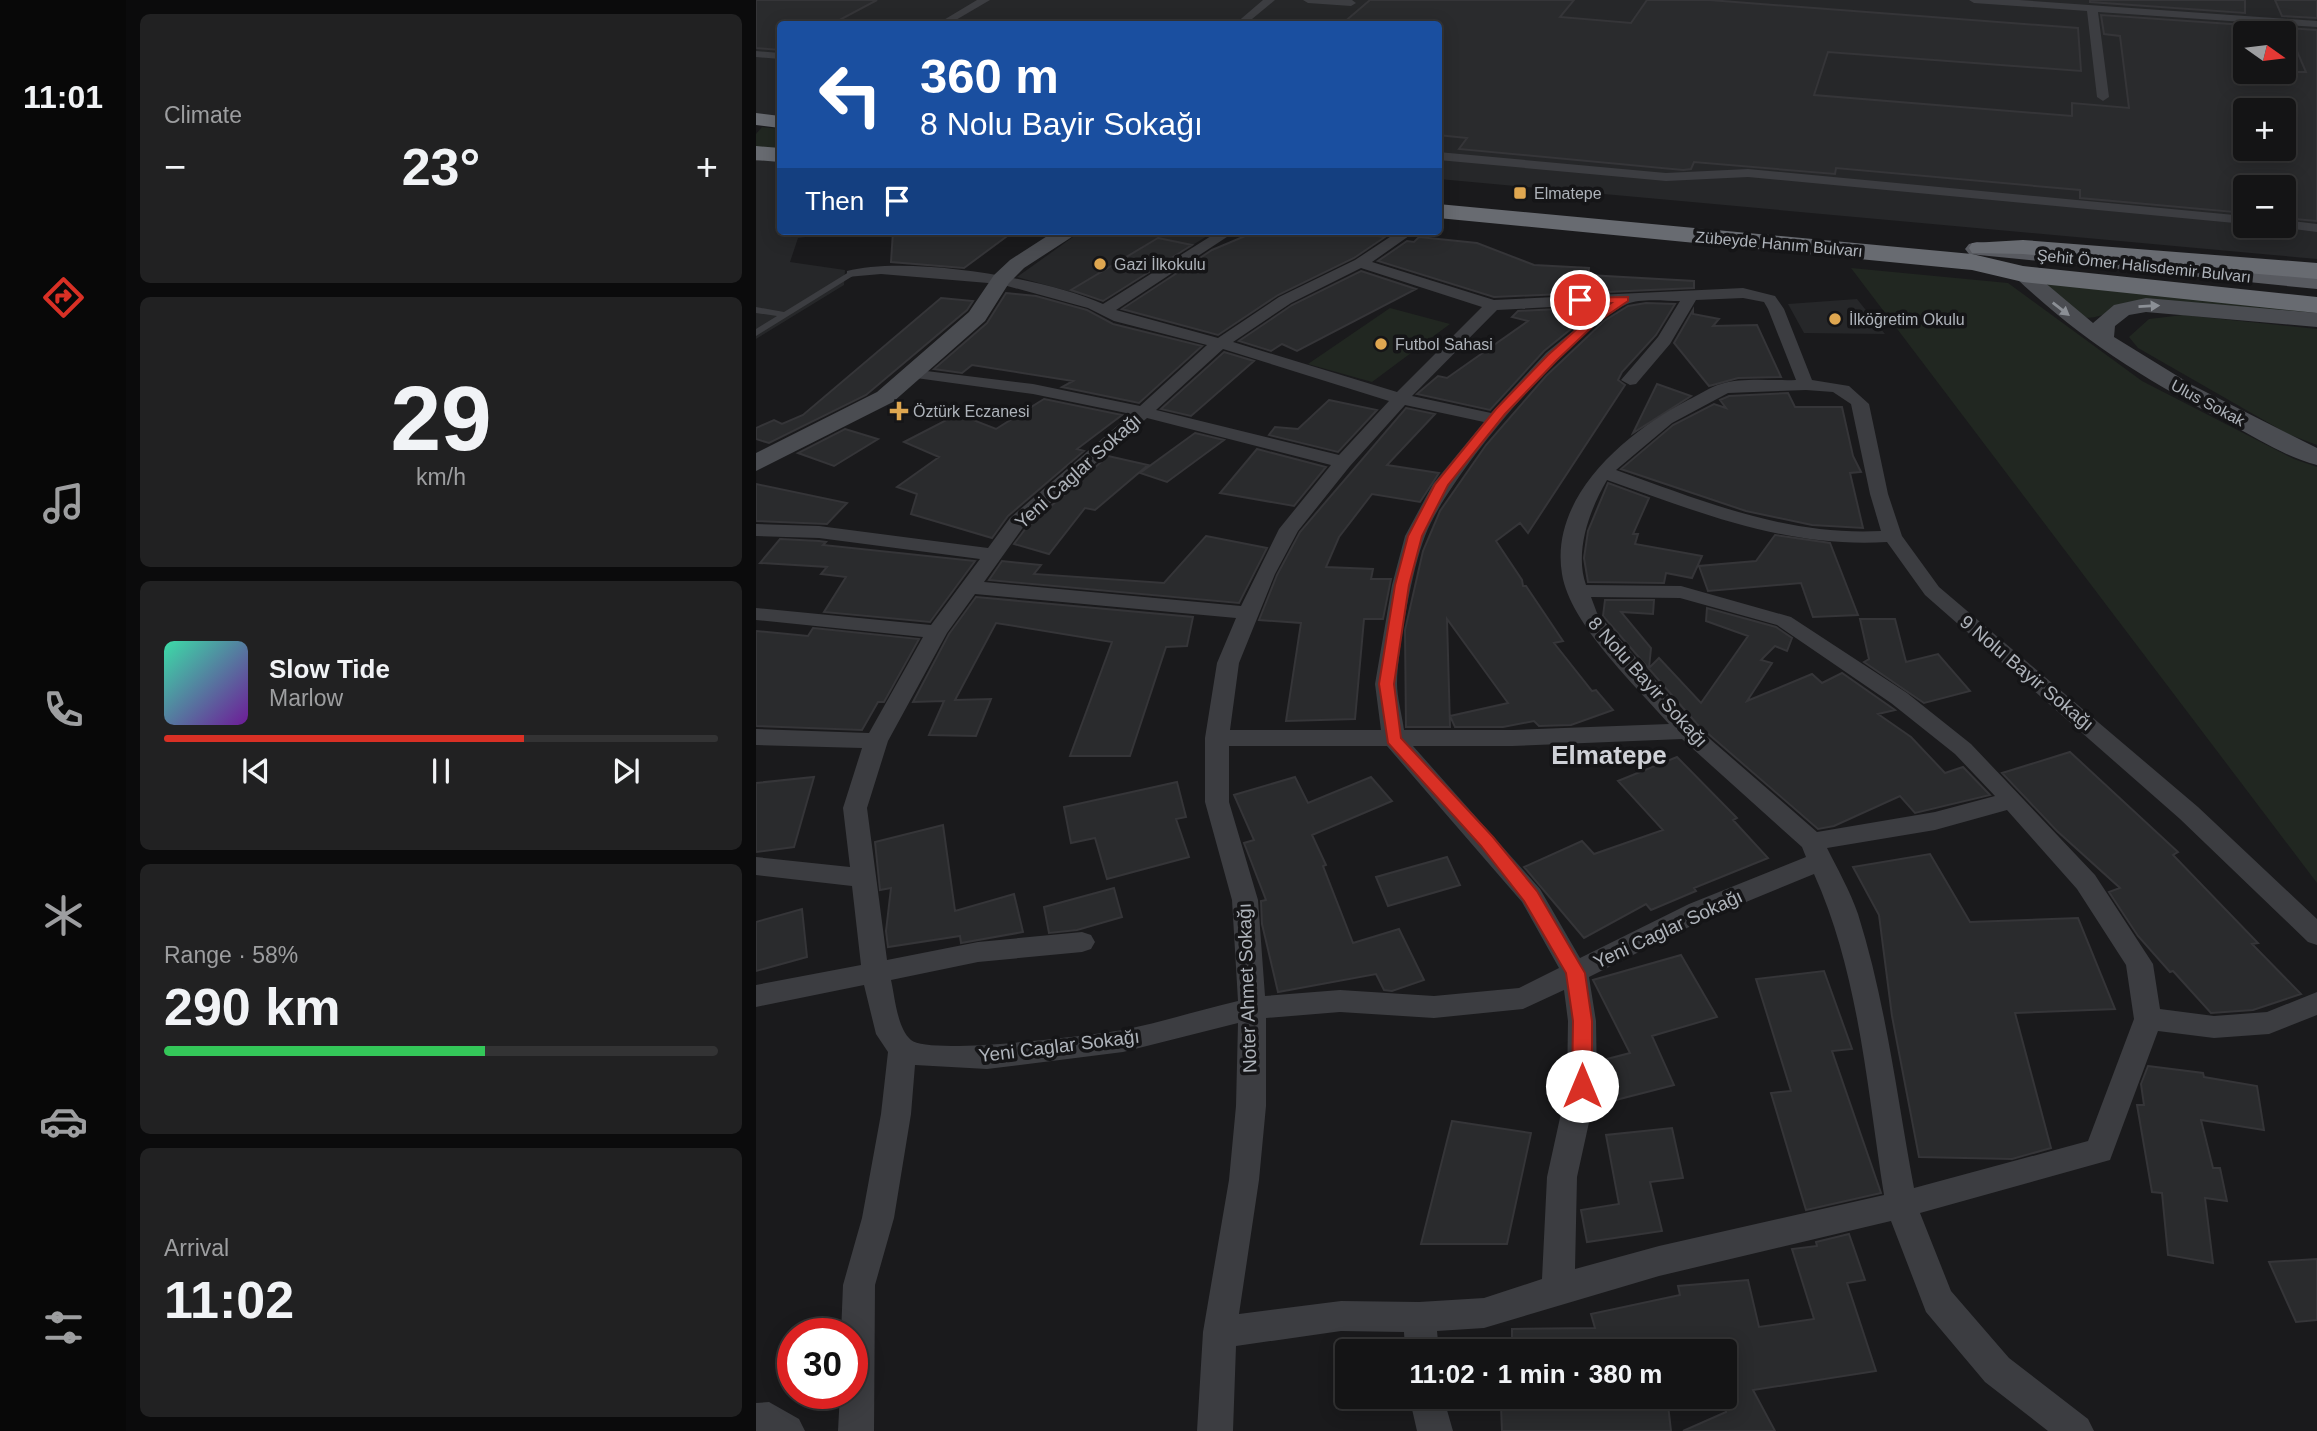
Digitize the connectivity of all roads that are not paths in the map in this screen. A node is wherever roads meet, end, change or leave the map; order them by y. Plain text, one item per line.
1 (985, 0) edge
2 (1270, 0) edge
3 (1308, 0) edge
4 (1974, 0) edge
5 (1351, 3) dead end
6 (2092, 8) junction
7 (947, 21) edge
8 (1244, 21) edge
9 (2317, 24) edge
10 (756, 54) edge
11 (777, 56) edge
12 (2103, 97) dead end
13 (756, 120) edge
14 (777, 122) edge
15 (756, 153) edge
16 (777, 155) edge
17 (777, 156) edge
18 (1442, 156) edge
19 (756, 159) edge
20 (1442, 194) edge
21 (1442, 211) edge
22 (2233, 219) edge
23 (2296, 225) edge
24 (2317, 228) edge
25 (1063, 235) edge
26 (1223, 235) edge
27 (1403, 235) edge
28 (1971, 255) junction
29 (1360, 263) junction
30 (2119, 269) junction
31 (2317, 271) edge
32 (852, 274) joint
33 (2023, 274) junction
34 (1001, 279) junction
35 (2317, 282) edge
36 (2317, 293) edge
37 (1690, 295) junction
38 (1624, 299) junction
39 (2317, 304) edge
40 (1493, 305) junction
41 (756, 310) edge
42 (1104, 310) junction
43 (785, 315) junction
44 (2317, 320) edge
45 (756, 332) edge
46 (2102, 342) junction
47 (1220, 343) junction
48 (916, 373) junction
49 (1630, 380) dead end
50 (1806, 385) junction
51 (1401, 399) junction
52 (1144, 412) junction
53 (1495, 419) junction
54 (2317, 457) edge
55 (1343, 462) junction
56 (756, 463) edge
57 (1604, 472) junction
58 (756, 530) edge
59 (1892, 536) junction
60 (992, 555) junction
61 (970, 587) junction
62 (1578, 591) junction
63 (1249, 613) junction
64 (756, 614) edge
65 (936, 632) junction
66 (1687, 731) junction
67 (756, 737) edge
68 (1217, 738) junction
69 (1394, 739) junction
70 (876, 741) junction
71 (2012, 800) junction
72 (1818, 851) junction
73 (756, 866) edge
74 (862, 878) junction
75 (2317, 935) edge
76 (1083, 942) dead end
77 (875, 972) junction
78 (1575, 973) junction
79 (756, 996) edge
80 (2317, 1003) edge
81 (1252, 1008) junction
82 (2148, 1019) junction
83 (902, 1051) junction
84 (1900, 1205) junction
85 (1558, 1289) junction
86 (1419, 1317) junction
87 (1220, 1332) junction
88 (1421, 1339) edge
89 (1429, 1409) edge
90 (756, 1420) edge
91 (787, 1431) edge
92 (856, 1431) edge
93 (1215, 1431) edge
94 (1435, 1431) edge
95 (2076, 1431) edge

1 - 7 street
2 - 8 street
3 - 5 street
4 - 6 street
6 - 9 street
6 - 12 street
10 - 11 street
13 - 14 highway
15 - 16 highway
17 - 19 lane
18 - 22 street
20 - 28 highway, Zübeyde Hanım Bulvarı
21 - 28 highway, Zübeyde Hanım Bulvarı
23 - 24 street
25 - 34 street
26 - 42 street
27 - 29 street, Yeni Caglar Sokağı
28 - 30 main road, Zübeyde Hanım Bulvarı
28 - 31 highway
28 - 33 highway
29 - 40 street
29 - 47 street, Yeni Caglar Sokağı
30 - 35 main road, Şehit Ömer Halisdemir Bulvarı
30 - 36 main road, Şehit Ömer Halisdemir Bulvarı
32 - 34 street
32 - 43 lane
33 - 39 highway
33 -> 46 street, Ulus Sokak
34 - 42 street
34 - 48 street
37 - 38 street
37 - 49 street
37 - 50 street
38 - 40 street
38 - 53 street
40 - 51 street, Noter Ahmet Sokağı
41 - 43 lane
42 - 47 street
43 - 45 lane
46 -> 44 street
46 - 54 street, Ulus Sokak
47 - 51 street
47 - 52 street, Yeni Caglar Sokağı
48 - 52 street
48 - 56 street
50 - 57 street, 8 Nolu Bayir Sokağı
50 - 59 street, 9 Nolu Bayir Sokağı
51 - 53 street
51 - 55 street, Noter Ahmet Sokağı
52 - 55 street
52 - 60 street, Yeni Caglar Sokağı
53 - 69 street
55 - 63 street, Noter Ahmet Sokağı
57 - 59 street
57 - 62 street, 8 Nolu Bayir Sokağı
58 - 60 street
59 - 75 street, 9 Nolu Bayir Sokağı
60 - 61 street, Yeni Caglar Sokağı
61 - 63 street
61 - 65 street, Yeni Caglar Sokağı
62 - 66 street, 8 Nolu Bayir Sokağı
62 - 71 street
63 - 68 street, Noter Ahmet Sokağı
64 - 65 street
65 - 70 street, Yeni Caglar Sokağı
66 - 69 street
66 - 72 street, 8 Nolu Bayir Sokağı
67 - 70 street
68 - 69 street
68 - 81 street, Noter Ahmet Sokağı
69 - 78 street
70 - 74 street, Yeni Caglar Sokağı
71 - 72 street, Yeni Caglar Sokağı
71 - 82 street
72 - 78 street, Yeni Caglar Sokağı
72 - 84 street, 8 Nolu Bayir Sokağı
73 - 74 street
74 - 77 street, Yeni Caglar Sokağı
76 - 77 street
77 - 79 street
77 - 83 street, Yeni Caglar Sokağı
78 - 81 street, Yeni Caglar Sokağı
78 - 85 street
80 - 82 street
81 - 83 street, Yeni Caglar Sokağı
81 - 87 street, Noter Ahmet Sokağı
82 - 84 street
83 - 92 street
84 - 85 street
84 - 95 street, 8 Nolu Bayir Sokağı
85 - 86 street
86 - 87 street
86 - 88 street
87 - 93 street, Noter Ahmet Sokağı
89 - 94 street
90 - 91 street

